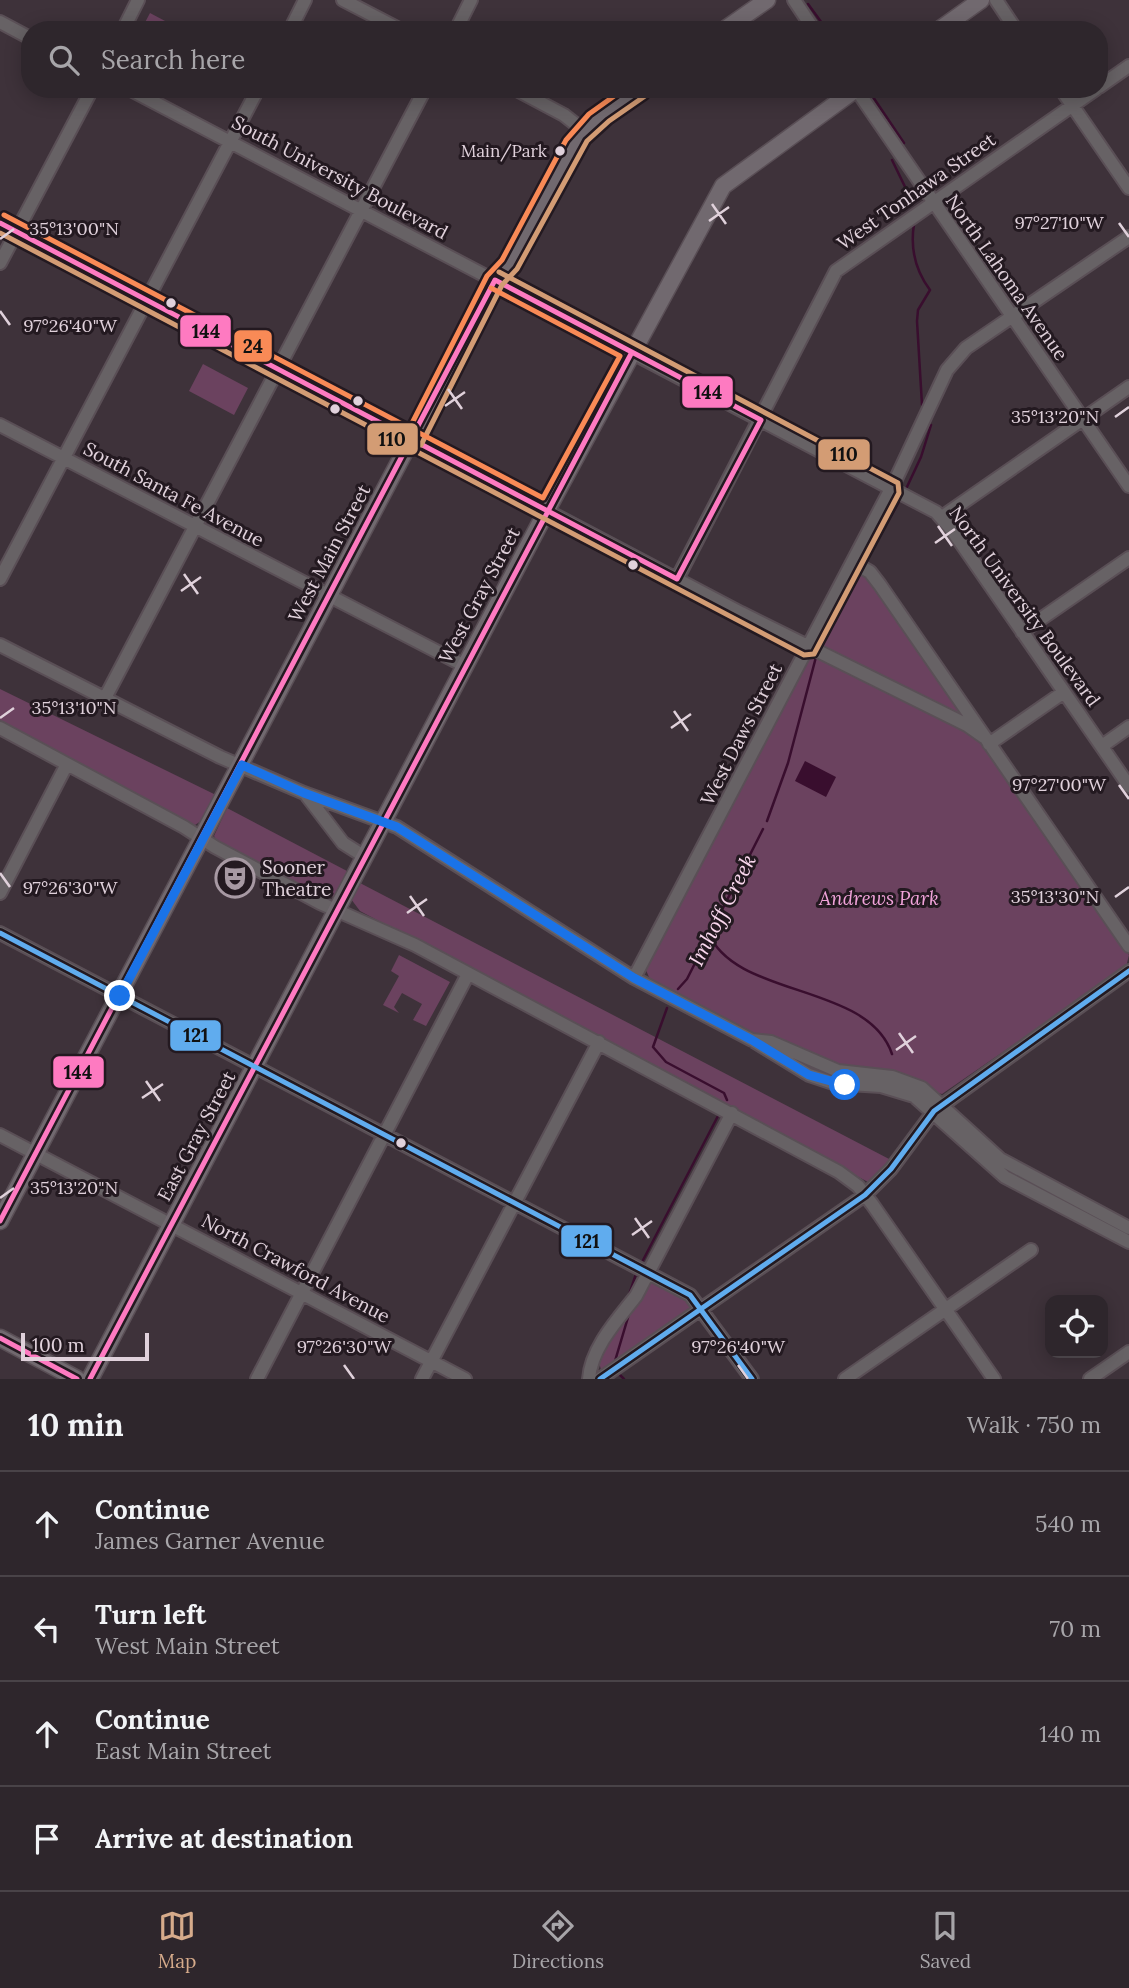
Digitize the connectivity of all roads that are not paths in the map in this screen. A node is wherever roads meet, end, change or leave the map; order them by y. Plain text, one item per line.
1 (138, 0) edge
2 (305, 0) edge
3 (343, 0) edge
4 (471, 0) edge
5 (767, 0) edge
6 (794, 0) edge
7 (981, 0) edge
8 (996, 0) edge
9 (128, 21) edge
10 (294, 21) edge
11 (384, 21) edge
12 (460, 21) edge
13 (737, 21) edge
14 (808, 21) edge
15 (952, 21) edge
16 (1010, 21) edge
17 (0, 22) edge
18 (21, 33) edge
19 (1129, 66) edge
20 (1108, 81) edge
21 (87, 98) edge
22 (146, 98) edge
23 (253, 98) edge
24 (420, 98) edge
25 (532, 98) edge
26 (627, 98) edge
27 (844, 98) edge
28 (862, 98) edge
29 (1067, 98) edge
30 (1084, 98) edge
31 (1072, 106) junction
32 (583, 130) junction
33 (231, 142) junction
34 (1129, 188) edge
35 (932, 202) junction
36 (362, 211) junction
37 (0, 223) edge
38 (16, 232) junction
39 (1129, 237) edge
40 (0, 263) edge
41 (495, 280) junction
42 (147, 300) junction
43 (1012, 317) junction
44 (632, 352) junction
45 (278, 368) junction
46 (1129, 387) edge
47 (1082, 419) junction
48 (761, 420) junction
49 (0, 425) edge
50 (413, 441) junction
51 (64, 458) junction
52 (1129, 486) edge
53 (899, 493) junction
54 (547, 510) junction
55 (942, 517) junction
56 (195, 527) junction
57 (1129, 558) edge
58 (852, 562) junction
59 (0, 579) edge
60 (677, 579) junction
61 (330, 597) junction
62 (1022, 632) junction
63 (0, 645) edge
64 (808, 646) junction
65 (465, 666) junction
66 (1064, 692) junction
67 (104, 698) junction
68 (1129, 727) edge
69 (0, 728) edge
70 (987, 740) junction
71 (1102, 746) junction
72 (67, 764) junction
73 (242, 765) junction
74 (1129, 786) edge
75 (304, 793) junction
76 (384, 822) junction
77 (202, 839) junction
78 (365, 857) junction
79 (0, 893) edge
80 (336, 910) junction
81 (0, 933) edge
82 (1129, 946) edge
83 (1129, 971) edge
84 (468, 974) junction
85 (634, 978) junction
86 (120, 996) junction
87 (599, 1042) junction
88 (256, 1068) junction
89 (938, 1107) junction
90 (732, 1113) junction
91 (384, 1134) junction
92 (0, 1135) edge
93 (34, 1153) junction
94 (865, 1195) junction
95 (515, 1202) junction
96 (0, 1221) edge
97 (173, 1225) junction
98 (1129, 1228) edge
99 (1129, 1242) edge
100 (1031, 1250) dead end
101 (641, 1268) junction
102 (302, 1293) junction
103 (702, 1308) junction
104 (946, 1309) junction
105 (0, 1338) edge
106 (1129, 1352) edge
107 (431, 1362) junction
108 (77, 1379) edge
109 (90, 1379) edge
110 (257, 1379) edge
111 (422, 1379) edge
112 (465, 1379) edge
113 (589, 1379) edge
114 (600, 1379) edge
115 (752, 1379) edge
116 (845, 1379) edge
117 (994, 1379) edge
118 (1090, 1379) edge

1 - 9 street
2 - 10 street
3 - 11 street
4 - 12 street
5 - 13 main road
6 - 14 street
7 - 15 main road
8 - 16 street
17 - 18 street
19 - 20 street, West Tonhawa Street
21 - 38 street
22 - 33 street, South University Boulevard
23 - 33 street
24 - 36 street
25 - 32 street
26 - 32 main road, West Main Street
27 - 44 main road, West Gray Street
28 - 35 street, North Lahoma Avenue
29 - 31 street
30 - 31 street, West Tonhawa Street
31 - 34 street
31 - 35 street, West Tonhawa Street
32 - 41 main road, West Main Street
33 - 36 street, South University Boulevard
33 - 42 street
35 - 43 street, North Lahoma Avenue
35 - 48 street, West Tonhawa Street
36 - 41 street, South University Boulevard
36 - 45 street
37 - 38 street
38 - 40 street
38 - 42 street
39 - 43 street, West Daws Street
41 - 44 street, North University Boulevard
41 - 50 main road, West Main Street
42 - 45 street
42 - 51 street
43 - 47 street, North Lahoma Avenue
43 - 53 street, West Daws Street
44 - 48 street, North University Boulevard
44 - 54 main road, West Gray Street
45 - 50 street
45 - 56 street
46 - 47 street
47 - 52 street, North Lahoma Avenue
47 - 55 street
48 - 53 street, North University Boulevard
48 - 60 street, West Tonhawa Street
49 - 51 street, South Santa Fe Avenue
50 - 54 street
50 - 61 main road, West Main Street
51 - 56 street, South Santa Fe Avenue
51 - 59 street
53 - 55 street, North University Boulevard
53 - 58 street, West Daws Street
54 - 60 street
54 - 65 main road, West Gray Street
55 - 62 street, North University Boulevard
56 - 61 street, South Santa Fe Avenue
56 - 67 street
57 - 62 street
58 - 64 street, West Daws Street
58 - 70 street
60 - 64 street
61 - 65 street, South Santa Fe Avenue
61 - 73 main road, West Main Street
62 - 66 street, North University Boulevard
63 - 67 street
64 - 70 street
64 - 85 street, West Daws Street
65 - 76 main road, West Gray Street
66 - 70 street
66 - 71 street, North University Boulevard
67 - 73 street
68 - 71 street
69 - 72 street
70 - 82 street
71 - 74 street, North University Boulevard
72 - 77 street
72 - 79 street
73 - 75 street
73 - 77 main road, West Main Street
75 - 76 street
75 - 78 street
76 - 78 main road, West Gray Street
76 - 85 street
77 - 80 street
77 - 86 main road, West Main Street
78 - 80 main road, West Gray Street
80 - 84 street
80 - 88 main road, East Gray Street
81 - 86 street
83 - 89 street
84 - 87 street
84 - 91 street
85 - 89 street
86 - 88 street
86 - 93 main road, West Main Street
87 - 90 street
87 - 95 street
88 - 91 street
88 - 97 main road, East Gray Street
89 - 94 street
89 - 98 street
89 - 99 street
90 - 94 street
90 - 101 street
91 - 95 street
91 - 102 street
92 - 93 street, North Crawford Avenue
93 - 96 main road, West Main Street
93 - 97 street, North Crawford Avenue
94 - 103 street
94 - 104 street
95 - 101 street
95 - 107 street
97 - 102 street, North Crawford Avenue
97 - 109 main road, East Gray Street
100 - 104 street
101 - 103 street
101 - 113 street
102 - 107 street, North Crawford Avenue
102 - 110 street
103 - 114 street
103 - 115 street
104 - 116 street
104 - 117 street
105 - 108 main road
106 - 118 street
107 - 111 street
107 - 112 street, North Crawford Avenue

